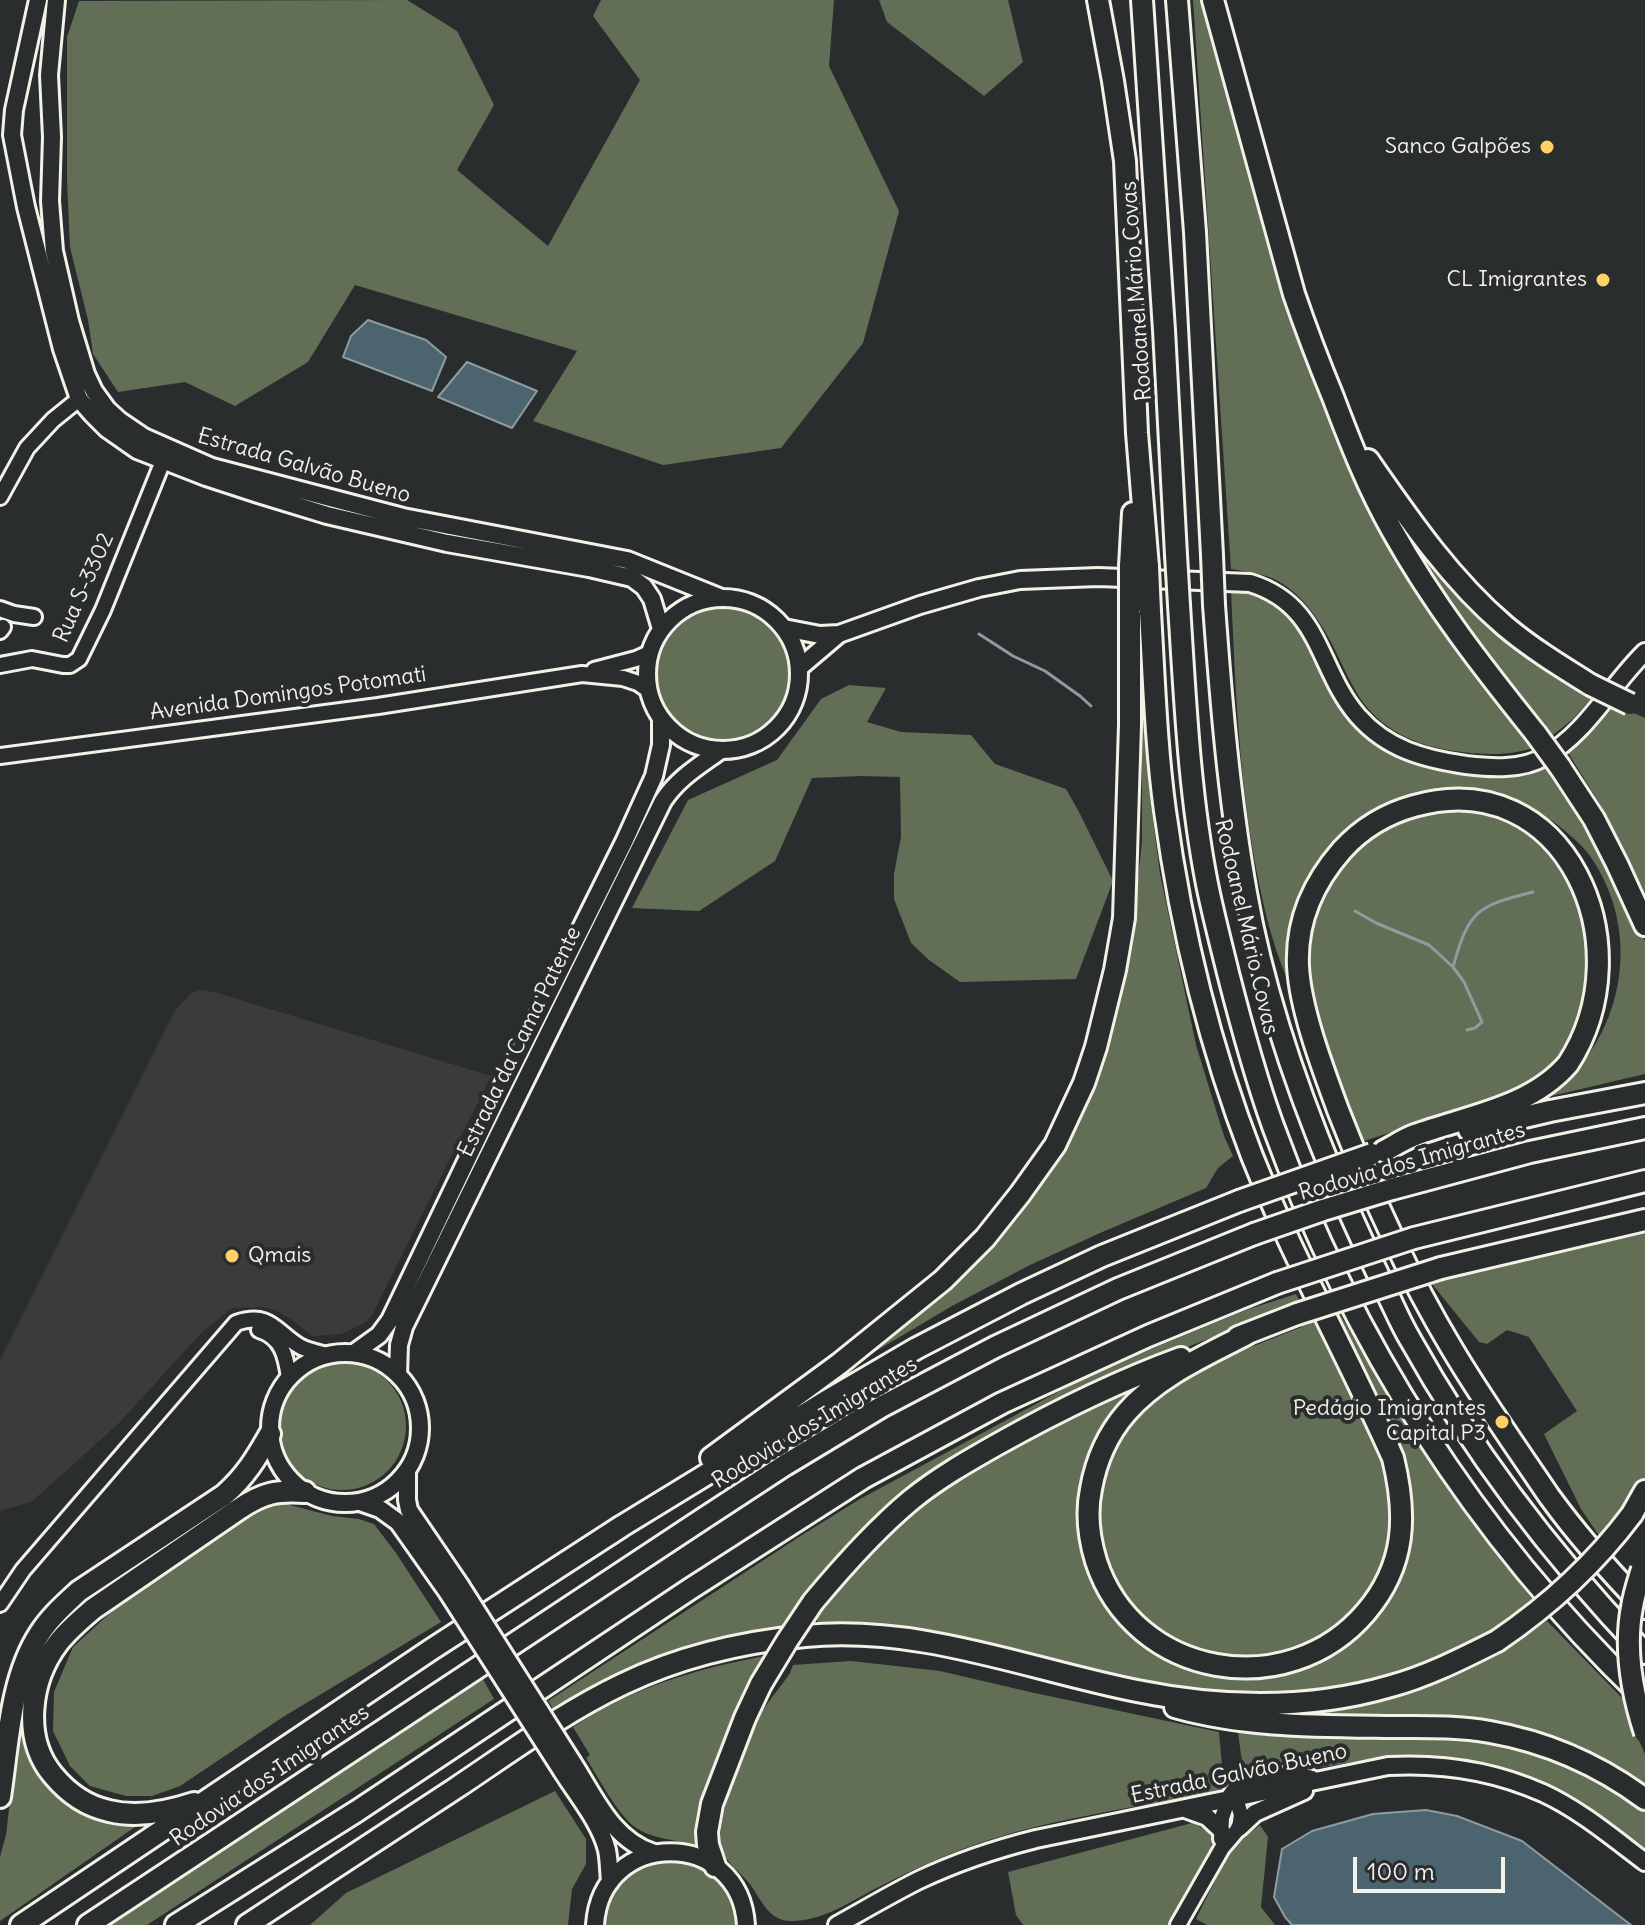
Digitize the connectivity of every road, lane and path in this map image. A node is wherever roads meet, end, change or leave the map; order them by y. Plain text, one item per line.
1 (38, 0) edge
2 (56, 0) edge
3 (1098, 0) edge
4 (1142, 0) edge
5 (1177, 0) edge
6 (1213, 0) edge
7 (17, 90) junction
8 (50, 104) junction
9 (51, 166) junction
10 (17, 167) junction
11 (79, 399) junction
12 (1347, 434) junction
13 (163, 461) junction
14 (0, 497) edge
15 (719, 597) junction
16 (0, 609) edge
17 (1140, 610) junction
18 (34, 617) dead end
19 (784, 628) junction
20 (661, 629) junction
21 (839, 634) junction
22 (1645, 652) edge
23 (649, 653) junction
24 (1645, 664) edge
25 (0, 665) edge
26 (799, 668) junction
27 (582, 674) junction
28 (1625, 675) junction
29 (648, 690) junction
30 (1637, 707) edge
31 (661, 719) junction
32 (721, 750) junction
33 (0, 756) edge
34 (1645, 925) edge
35 (1645, 1093) edge
36 (1645, 1128) edge
37 (1378, 1153) junction
38 (1645, 1181) edge
39 (1645, 1220) edge
40 (1247, 1334) junction
41 (224, 1336) junction
42 (354, 1353) junction
43 (327, 1355) junction
44 (398, 1375) junction
45 (289, 1378) junction
46 (270, 1434) junction
47 (407, 1471) junction
48 (1645, 1491) edge
49 (305, 1492) junction
50 (360, 1502) junction
51 (622, 1526) junction
52 (1643, 1565) edge
53 (454, 1589) junction
54 (0, 1604) edge
55 (1645, 1608) edge
56 (1645, 1653) edge
57 (1138, 1691) junction
58 (1645, 1699) edge
59 (1645, 1733) edge
60 (568, 1767) junction
61 (1318, 1780) junction
62 (0, 1797) edge
63 (213, 1797) junction
64 (1232, 1799) junction
65 (1645, 1799) edge
66 (1184, 1809) junction
67 (1239, 1828) junction
68 (1221, 1830) junction
69 (1222, 1848) junction
70 (654, 1853) junction
71 (1645, 1862) edge
72 (715, 1866) junction
73 (610, 1882) junction
74 (303, 1888) junction
75 (748, 1922) edge
76 (21, 1925) edge
77 (88, 1925) edge
78 (176, 1925) edge
79 (247, 1925) edge
80 (266, 1925) edge
81 (595, 1925) edge
82 (837, 1925) edge
83 (1178, 1925) edge

1 - 7 main road, Estrada Galvão Bueno
2 - 8 main road, Estrada Galvão Bueno
3 - 17 highway, bridge
4 - 58 highway, Rodoanel Mário Covas, bridge
5 - 56 highway, Rodoanel Mário Covas, bridge
6 - 12 highway
7 - 8 main road
7 - 10 main road, Estrada Galvão Bueno
8 - 9 main road, Estrada Galvão Bueno
9 - 10 main road
9 - 15 main road, Estrada Galvão Bueno
10 - 11 main road, Estrada Galvão Bueno
11 - 13 main road, Estrada Galvão Bueno
11 - 14 street
12 - 30 highway, bridge
12 - 34 highway, bridge
13 - 20 main road, Estrada Galvão Bueno
13 - 25 street, Rua S-3302
15 - 19 main road
15 - 20 main road
16 - 18 street
17 - 40 highway
17 - 51 highway
19 - 21 main road
19 - 26 main road
20 - 23 main road
21 - 26 main road
21 - 28 main road
22 - 28 main road
23 - 27 street, Avenida Domingos Potomati
23 - 29 main road
24 - 28 main road
26 - 32 main road
27 - 29 street, Avenida Domingos Potomati
27 - 33 street, Avenida Domingos Potomati
29 - 31 main road
31 - 32 main road
31 - 42 main road, Estrada da Cama Patente
32 - 44 main road, Estrada da Cama Patente
35 - 37 highway
36 - 77 highway, Rodovia dos Imigrantes, bridge
37 - 51 highway, bridge
37 - 55 highway
38 - 78 highway, bridge
39 - 40 highway, bridge
40 - 72 highway, bridge
41 - 43 street
41 - 45 street
41 - 54 street
42 - 43 main road
42 - 44 main road
43 - 45 main road
44 - 47 main road
45 - 46 main road
46 - 49 main road
46 - 62 highway
47 - 50 main road
47 - 53 main road
48 - 57 highway, bridge
49 - 50 main road
49 - 63 highway
50 - 53 main road
51 - 63 highway
52 - 59 highway, bridge
53 - 60 main road, bridge
57 - 65 highway
57 - 74 highway
60 - 70 main road
60 - 73 main road
61 - 64 main road, Estrada Galvão Bueno
61 - 67 main road
61 - 71 main road, Estrada Galvão Bueno
63 - 76 highway
64 - 66 main road, Estrada Galvão Bueno
64 - 67 street
64 - 68 street
66 - 68 main road
66 - 82 main road, Estrada Galvão Bueno
67 - 69 street
68 - 69 street
69 - 83 street
70 - 72 main road
70 - 73 main road
72 - 75 main road
73 - 81 main road
74 - 79 highway
74 - 80 highway

